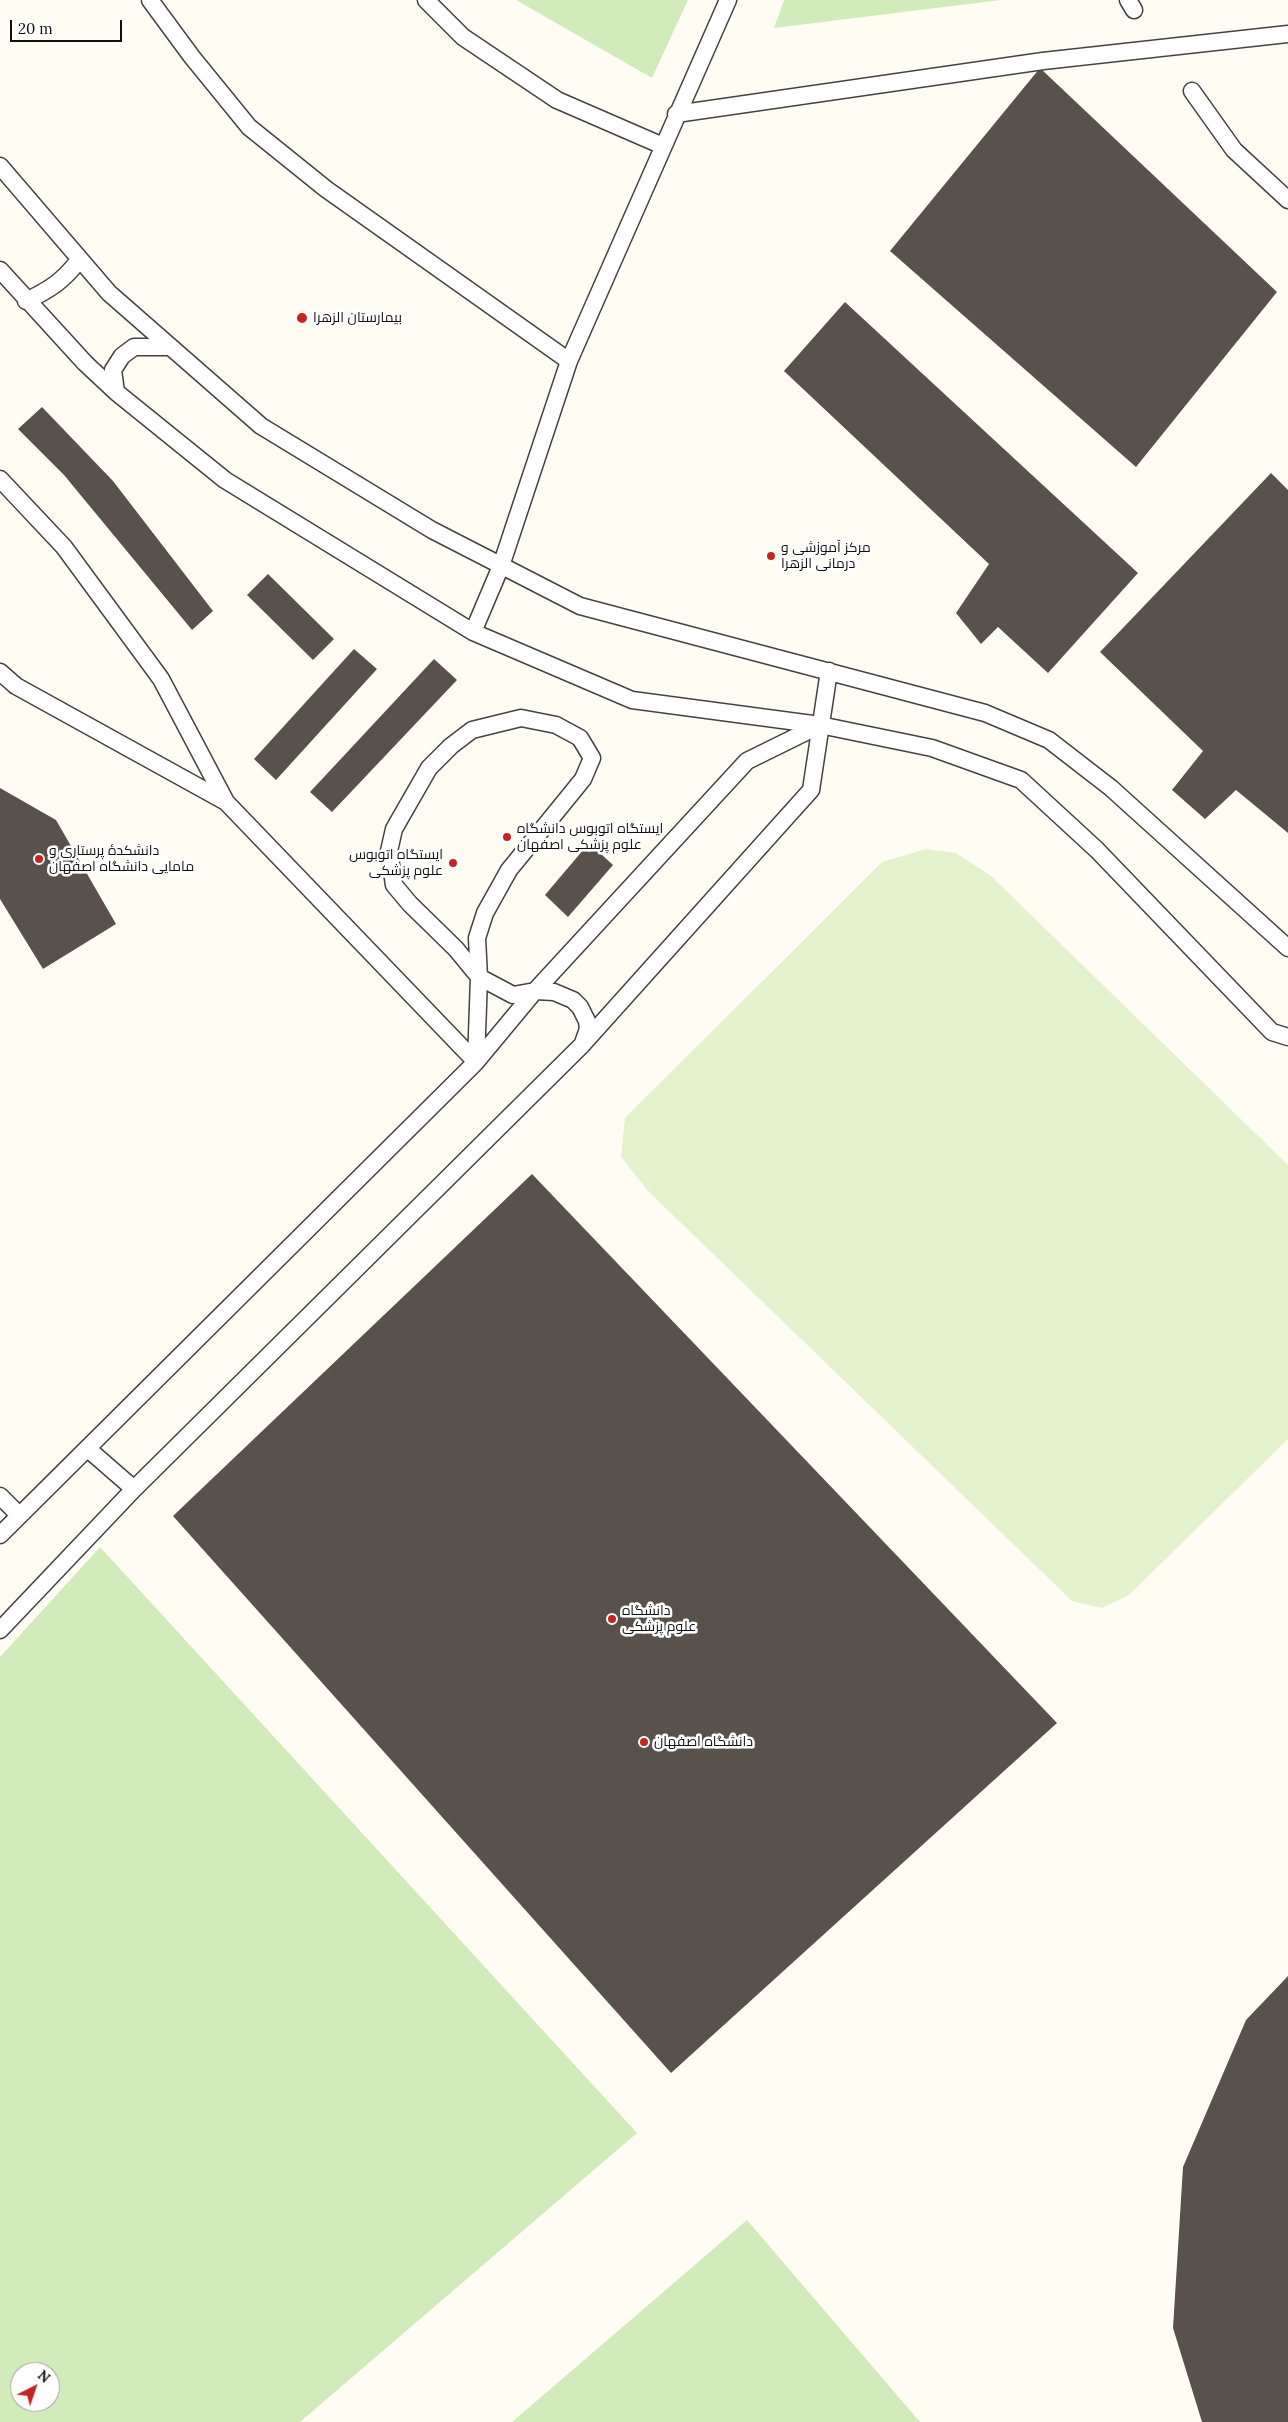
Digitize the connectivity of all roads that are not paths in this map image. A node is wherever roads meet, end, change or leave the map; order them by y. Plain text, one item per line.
1 (150, 0) edge
2 (426, 0) edge
3 (728, 0) edge
4 (1288, 34) edge
5 (1192, 92) dead end
6 (676, 114) junction
7 (663, 146) junction
8 (0, 166) edge
9 (1288, 200) edge
10 (80, 259) junction
11 (0, 270) edge
12 (26, 301) junction
13 (170, 347) junction
14 (569, 361) junction
15 (116, 392) junction
16 (0, 479) edge
17 (501, 566) junction
18 (473, 632) junction
19 (829, 671) junction
20 (0, 672) edge
21 (820, 725) junction
22 (226, 802) junction
23 (1288, 948) edge
24 (479, 977) junction
25 (535, 991) junction
26 (1280, 1034) edge
27 (582, 1045) junction
28 (1288, 1048) edge
29 (476, 1062) junction
30 (88, 1449) junction
31 (134, 1489) junction
32 (0, 1496) edge
33 (19, 1515) junction
34 (0, 1535) edge
35 (0, 1630) edge

1 - 14 lane
2 - 7 lane
3 - 6 lane
4 - 6 lane
5 - 9 lane
6 - 7 lane
7 - 14 lane
8 - 10 lane
10 - 12 lane
10 - 13 lane
11 - 12 lane
12 - 15 lane
13 - 15 lane
13 - 17 lane
14 - 17 lane
15 - 18 lane
16 - 22 lane
17 - 18 lane
17 - 19 lane
18 - 21 lane
19 - 21 lane
19 - 23 lane
20 - 22 lane
21 - 25 lane
21 - 26 lane
21 - 27 lane
22 - 29 lane
24 - 24 lane
24 - 25 lane
24 - 29 lane
25 - 27 lane
25 - 29 lane
26 - 28 lane
27 - 31 lane
29 - 30 lane
30 - 31 lane
30 - 33 lane
31 - 35 lane
32 - 33 lane
33 - 34 lane

